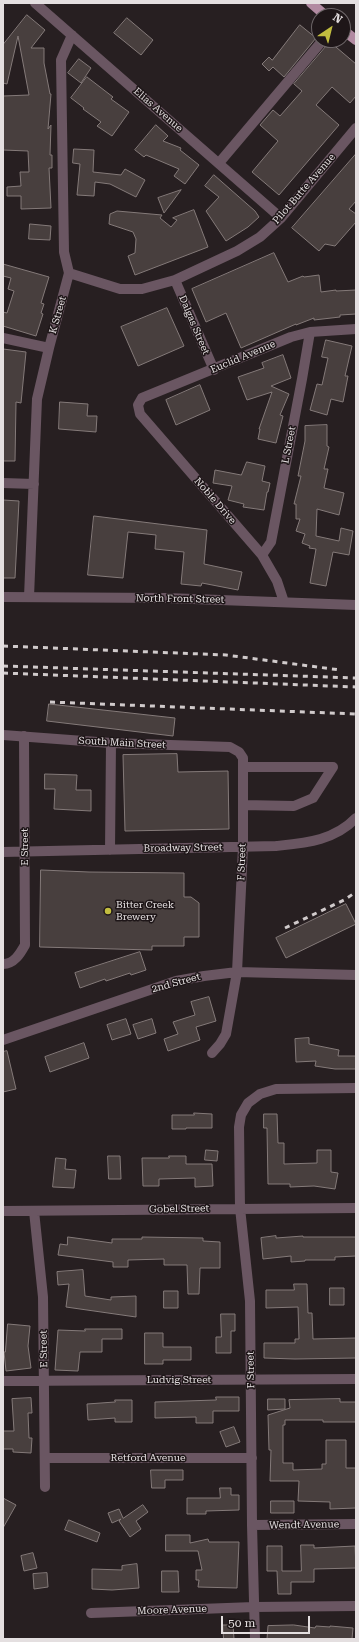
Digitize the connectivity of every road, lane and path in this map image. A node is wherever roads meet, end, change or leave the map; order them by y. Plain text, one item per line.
1 (35, 3) edge
2 (72, 35) junction
3 (316, 48) edge
4 (356, 128) edge
5 (219, 163) junction
6 (281, 218) junction
7 (68, 272) junction
8 (175, 280) junction
9 (356, 329) edge
10 (310, 332) junction
11 (3, 338) edge
12 (49, 348) junction
13 (214, 370) junction
14 (138, 405) joint
15 (3, 483) edge
16 (34, 484) junction
17 (262, 556) junction
18 (3, 597) edge
19 (29, 597) junction
20 (284, 602) junction
21 (356, 605) edge
22 (3, 735) edge
23 (24, 736) junction
24 (111, 743) junction
25 (239, 752) joint
26 (243, 767) junction
27 (243, 805) junction
28 (356, 818) edge
29 (243, 847) junction
30 (110, 850) junction
31 (3, 852) edge
32 (26, 852) junction
33 (3, 964) edge
34 (237, 972) junction
35 (356, 975) edge
36 (3, 1040) edge
37 (212, 1053) dead end
38 (356, 1088) edge
39 (240, 1208) junction
40 (356, 1208) edge
41 (3, 1211) edge
42 (34, 1211) junction
43 (356, 1379) edge
44 (44, 1380) junction
45 (252, 1380) junction
46 (3, 1381) edge
47 (45, 1458) junction
48 (252, 1458) junction
49 (45, 1486) dead end
50 (356, 1524) edge
51 (252, 1525) junction
52 (356, 1606) edge
53 (254, 1607) junction
54 (91, 1613) dead end
55 (255, 1639) edge

1 - 2 street, Elias Avenue
2 - 5 street, Elias Avenue
2 - 7 street, K Street
3 - 5 street
4 - 6 street, Pilot Butte Avenue
5 - 6 street, Elias Avenue
6 - 8 street, Pilot Butte Avenue
7 - 8 street, Pilot Butte Avenue
7 - 12 street, K Street
8 - 13 street, Dalgas Street
9 - 10 street, Euclid Avenue
10 - 13 street, Euclid Avenue
10 - 17 street, L Street
11 - 12 street
12 - 16 street, K Street
13 - 14 street, Euclid Avenue
14 - 17 street, Noble Drive
15 - 16 street
16 - 19 street, K Street
17 - 20 street, Noble Drive
18 - 19 street, North Front Street
19 - 20 street, North Front Street
20 - 21 street, North Front Street
22 - 23 street, South Main Street
23 - 24 street, South Main Street
23 - 32 street, E Street
24 - 25 street, South Main Street
24 - 30 street
25 - 26 street, F Street
26 - 27 street, F Street
26 - 27 street
27 - 29 street, F Street
28 - 29 street, Broadway Street
29 - 30 street, Broadway Street
29 - 34 street, F Street
30 - 32 street, Broadway Street
31 - 32 street, Broadway Street
32 - 33 street, E Street
34 - 35 street, 2nd Street
34 - 36 street, 2nd Street
34 - 37 street, F Street
38 - 39 street, F Street
39 - 40 street, Gobel Street
39 - 42 street, Gobel Street
39 - 45 street, F Street
41 - 42 street, Gobel Street
42 - 44 street, E Street
43 - 45 street, Ludvig Street
44 - 45 street, Ludvig Street
44 - 46 street, Ludvig Street
44 - 47 street, E Street
45 - 48 street, F Street
47 - 48 street, Retford Avenue
47 - 49 street, E Street
48 - 51 street, F Street
50 - 51 street, Wendt Avenue
51 - 53 street, F Street
52 - 53 street, Moore Avenue
53 - 54 street, Moore Avenue
53 - 55 street, F Street

